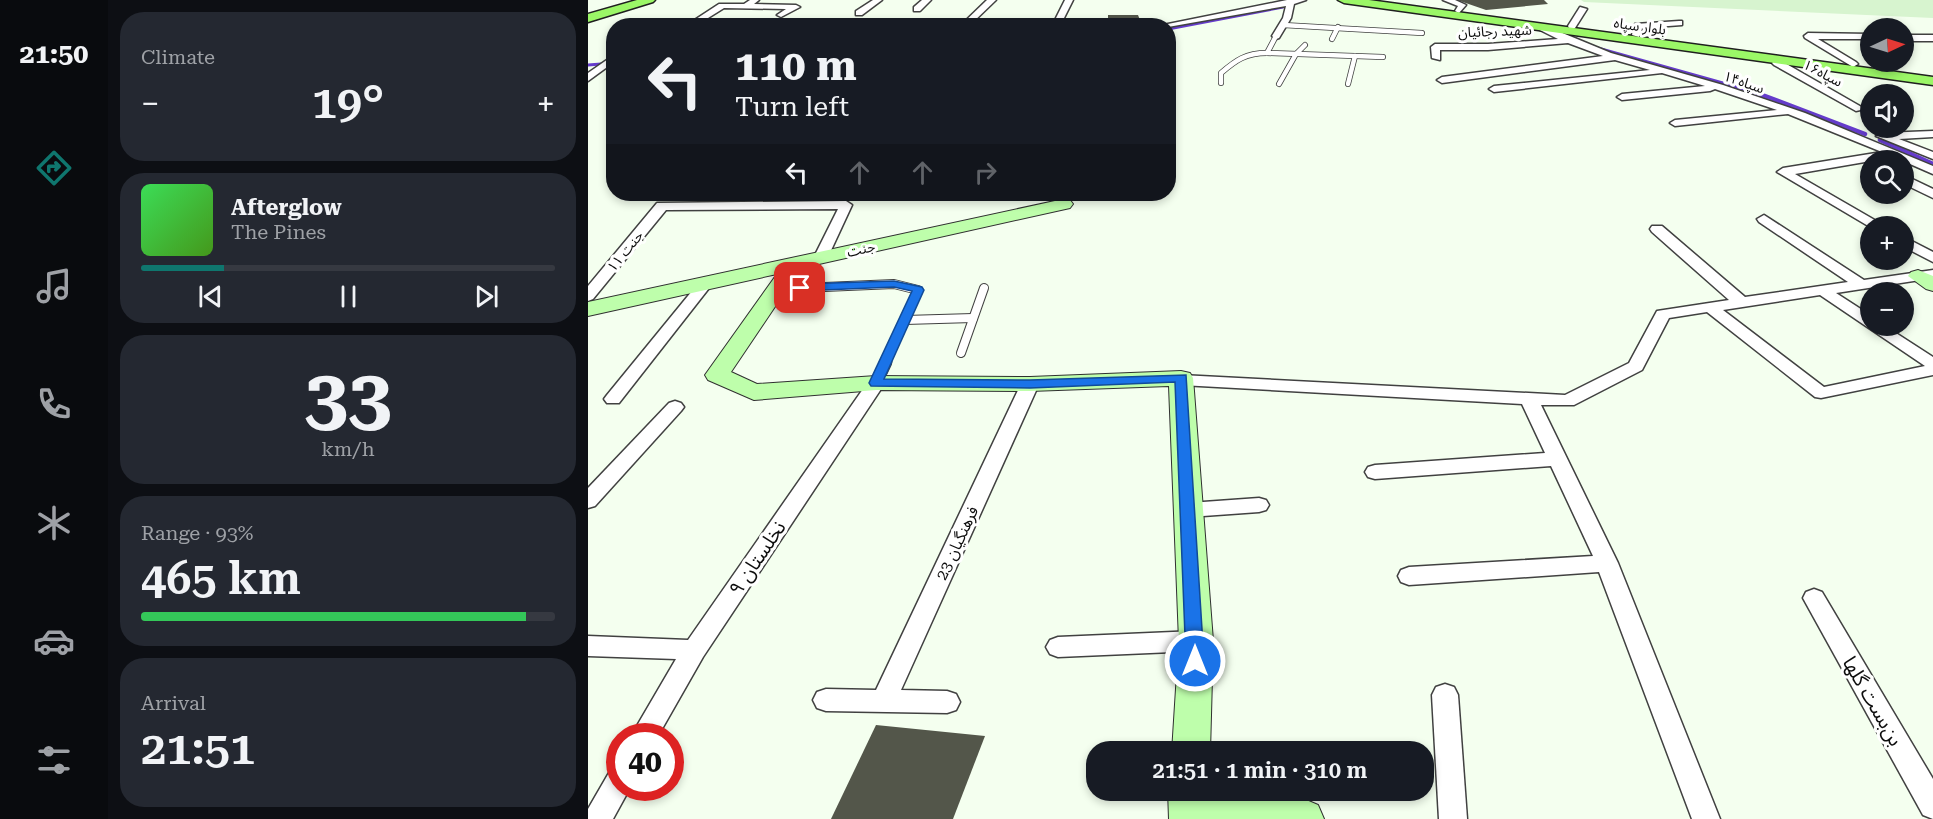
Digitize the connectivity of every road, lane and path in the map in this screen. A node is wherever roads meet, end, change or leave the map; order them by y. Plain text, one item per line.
1 (630, 0) edge
2 (649, 0) edge
3 (755, 0) edge
4 (878, 0) edge
5 (927, 0) edge
6 (992, 0) edge
7 (1069, 0) edge
8 (1302, 0) edge
9 (1344, 0) edge
10 (1381, 0) edge
11 (1447, 0) edge
12 (1289, 2) edge
13 (746, 6) junction
14 (917, 9) dead end
15 (1583, 9) dead end
16 (1459, 11) junction
17 (588, 12) edge
18 (859, 13) dead end
19 (781, 15) dead end
20 (588, 18) edge
21 (702, 18) edge
22 (973, 18) edge
23 (1060, 18) edge
24 (1176, 23) edge
25 (1679, 23) dead end
26 (1282, 25) junction
27 (1572, 26) junction
28 (1338, 27) junction
29 (1839, 27) dead end
30 (1544, 28) junction
31 (1372, 29) junction
32 (1422, 33) dead end
33 (1636, 35) junction
34 (1276, 36) joint
35 (1856, 37) junction
36 (1860, 37) edge
37 (1914, 38) edge
38 (1933, 38) edge
39 (1332, 39) dead end
40 (1368, 40) dead end
41 (1567, 41) junction
42 (1305, 45) dead end
43 (1267, 52) junction
44 (1296, 54) junction
45 (1355, 56) junction
46 (1383, 57) dead end
47 (1620, 57) junction
48 (606, 58) edge
49 (1437, 58) dead end
50 (596, 59) dead end
51 (1780, 60) junction
52 (606, 64) edge
53 (1853, 64) junction
54 (1666, 72) junction
55 (1933, 75) edge
56 (588, 78) edge
57 (1442, 80) dead end
58 (1933, 81) edge
59 (1221, 83) dead end
60 (1279, 84) dead end
61 (1348, 84) dead end
62 (1720, 87) junction
63 (1494, 89) dead end
64 (1622, 97) dead end
65 (1860, 109) dead end
66 (1789, 112) junction
67 (1675, 123) dead end
68 (1933, 134) edge
69 (1914, 135) edge
70 (1869, 138) edge
71 (1887, 138) edge
72 (1862, 139) junction
73 (1887, 150) edge
74 (1933, 156) edge
75 (1860, 159) edge
76 (1914, 162) edge
77 (1933, 170) edge
78 (1914, 184) edge
79 (1933, 194) edge
80 (1064, 204) dead end
81 (1860, 216) edge
82 (1764, 219) dead end
83 (1657, 230) dead end
84 (1914, 247) edge
85 (1933, 258) edge
86 (820, 259) junction
87 (793, 264) junction
88 (1928, 278) edge
89 (1883, 282) edge
90 (706, 283) junction
91 (1860, 284) joint
92 (984, 288) dead end
93 (777, 289) junction
94 (1822, 290) junction
95 (588, 296) edge
96 (1741, 302) junction
97 (1710, 307) junction
98 (588, 309) edge
99 (1860, 315) edge
100 (973, 318) junction
101 (905, 320) junction
102 (1890, 336) edge
103 (961, 353) dead end
104 (1933, 364) edge
105 (1933, 370) edge
106 (1181, 380) junction
107 (876, 383) junction
108 (1030, 384) junction
109 (613, 399) dead end
110 (1529, 399) junction
111 (675, 407) dead end
112 (1557, 459) junction
113 (1376, 472) dead end
114 (588, 501) edge
115 (1259, 505) dead end
116 (1189, 510) junction
117 (1607, 563) junction
118 (1409, 576) dead end
119 (1814, 598) dead end
120 (1196, 641) junction
121 (588, 646) edge
122 (1058, 647) dead end
123 (693, 650) junction
124 (1445, 695) dead end
125 (826, 700) dead end
126 (883, 702) junction
127 (947, 702) dead end
128 (651, 723) edge
129 (1191, 741) edge
130 (608, 801) edge
131 (1188, 803) edge
132 (1933, 805) edge
133 (598, 819) edge
134 (1304, 819) edge
135 (1453, 819) edge
136 (1706, 819) edge

1 - 17 main road
2 - 20 main road
3 - 13 street
4 - 18 street
5 - 14 street
6 - 22 street
7 - 23 street
8 - 12 street
9 - 30 main road, بلوار سپاه
10 - 16 main road, بلوار سپاه
11 - 16 street
12 - 24 street
12 - 26 street
13 - 19 street
13 - 21 street
15 - 27 street
16 - 27 main road, بلوار سپاه
25 - 33 street
26 - 28 lane
26 - 34 street
27 - 33 main road, بلوار سپاه
28 - 31 lane
28 - 39 lane
29 - 35 street
30 - 41 street, سپاه۱۴
30 - 51 main road, بلوار سپاه
31 - 32 lane
31 - 40 lane
33 - 53 main road, بلوار سپاه
34 - 43 lane
35 - 36 street
35 - 53 street
37 - 38 street
41 - 47 street, سپاه۱۴
41 - 49 street, شهید رجائیان
42 - 44 lane
43 - 44 lane
43 - 59 lane
44 - 45 lane
44 - 60 lane
45 - 46 lane
45 - 61 lane
47 - 54 street, سپاه۱۴
47 - 57 street
48 - 50 street
51 - 58 main road, بلوار سپاه
51 - 65 street, سپاه۱۶
52 - 56 street
53 - 55 main road, بلوار سپاه
54 - 62 street, سپاه۱۴
54 - 63 street
62 - 64 street
62 - 66 street, سپاه۱۴
66 - 67 street
66 - 72 street, سپاه۱۴
68 - 69 street
70 - 72 street
71 - 74 street
72 - 73 street, سپاه۱۴
75 - 81 street
76 - 77 street, سپاه۱۴
78 - 79 street
80 - 86 street, جنت
82 - 91 street
83 - 96 street
84 - 85 street
86 - 87 street, جنت
86 - 95 street, جنت ۱۱
87 - 90 street, جنت
87 - 93 street
88 - 89 street
90 - 98 street, جنت
90 - 109 street
91 - 94 street
92 - 100 lane
93 - 101 lane
93 - 107 street
94 - 96 street
94 - 99 street
96 - 97 street
97 - 105 street
97 - 110 street
100 - 101 lane
100 - 103 lane
101 - 107 lane
102 - 104 street
106 - 108 street
106 - 110 street
106 - 116 street
107 - 108 street
107 - 123 street, نخلستان ۹
108 - 126 street, فرهنگیان 23
110 - 112 street
111 - 114 street
112 - 113 street
112 - 117 street
115 - 116 street
116 - 120 street
117 - 118 street
117 - 136 street
119 - 132 street, بن‌بست گلها
120 - 122 street
120 - 129 street
121 - 123 street
123 - 128 street, نخلستان ۹
124 - 135 street
125 - 126 street
126 - 127 street
130 - 133 street
131 - 134 street

